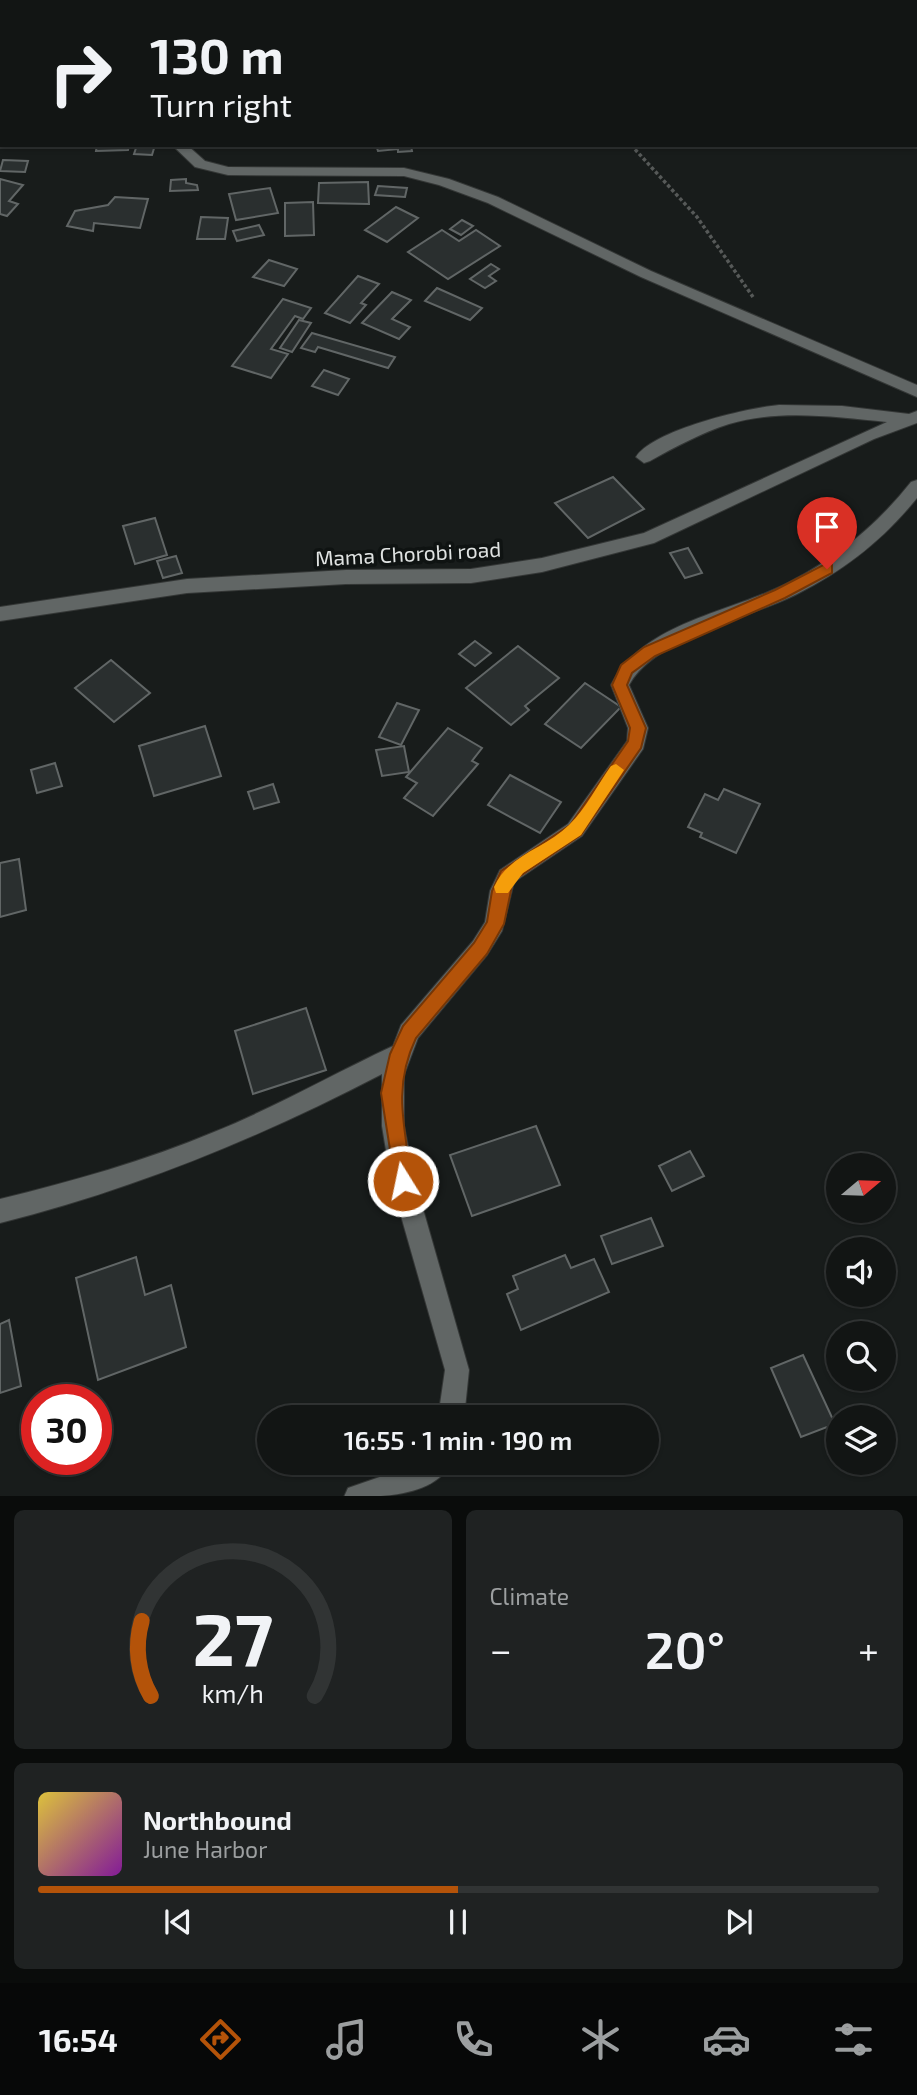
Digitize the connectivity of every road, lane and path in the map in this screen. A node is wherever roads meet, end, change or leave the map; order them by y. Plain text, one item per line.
1 (181, 147) edge
2 (633, 147) edge
3 (778, 331) junction
4 (917, 391) edge
5 (915, 418) edge
6 (644, 457) dead end
7 (917, 486) edge
8 (0, 614) edge
9 (399, 1054) junction
10 (0, 1211) edge
11 (453, 1405) edge
12 (426, 1475) edge
13 (357, 1496) edge

1 - 3 street
2 - 3 path
3 - 4 street
5 - 6 street
5 - 8 street, Mama Chorobi road
7 - 9 street
9 - 10 street
9 - 11 street
12 - 13 street

